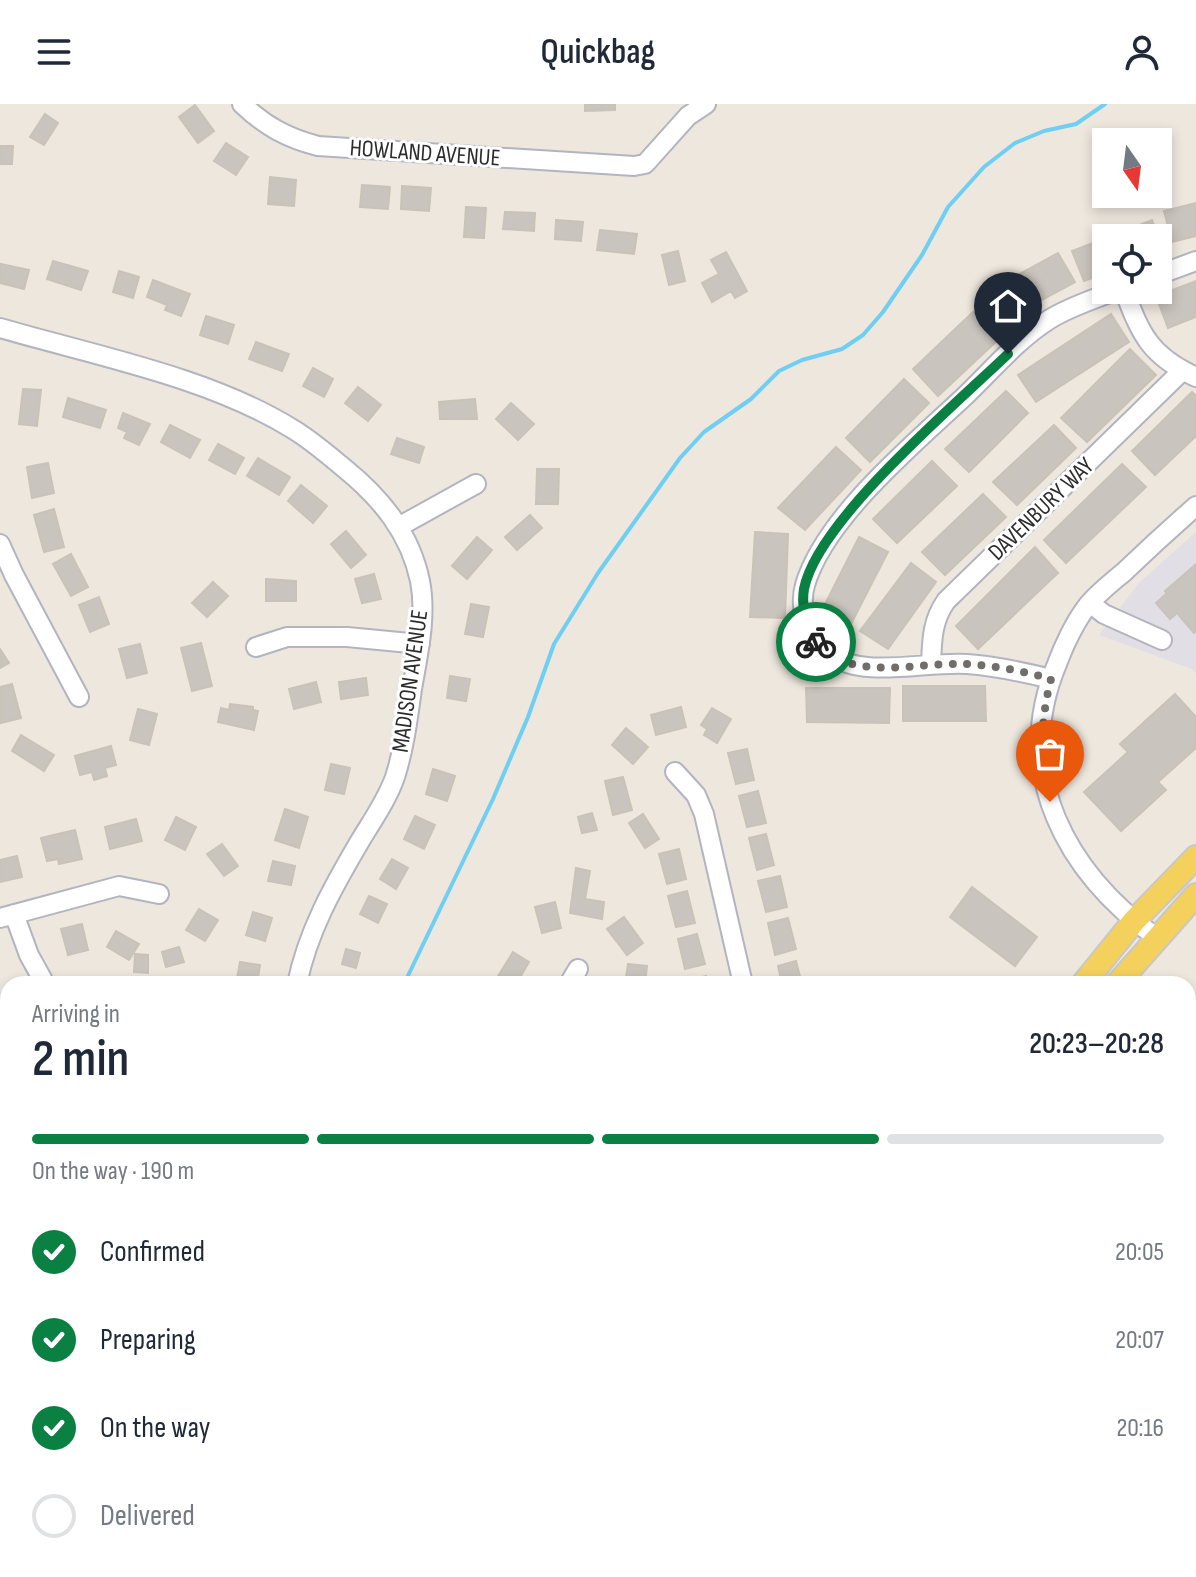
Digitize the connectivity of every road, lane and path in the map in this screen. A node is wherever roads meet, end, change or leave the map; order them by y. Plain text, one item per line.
1 (242, 104) edge
2 (706, 104) edge
3 (1196, 261) edge
4 (1172, 270) edge
5 (1092, 300) edge
6 (1129, 304) edge
7 (1, 331) edge
8 (1189, 374) edge
9 (476, 484) dead end
10 (1196, 506) edge
11 (400, 526) junction
12 (0, 544) edge
13 (1090, 603) junction
14 (1162, 640) dead end
15 (420, 644) junction
16 (256, 647) dead end
17 (931, 664) junction
18 (1051, 679) junction
19 (79, 697) dead end
20 (675, 772) dead end
21 (1196, 857) edge
22 (159, 894) dead end
23 (1196, 895) edge
24 (7, 916) edge
25 (1134, 921) junction
26 (1157, 938) junction
27 (41, 976) edge
28 (299, 976) edge
29 (741, 976) edge
30 (1089, 976) edge
31 (1124, 976) edge

1 - 2 street, HOWLAND AVENUE
3 - 4 street
5 - 17 street
6 - 8 street
7 - 11 street, MADISON AVENUE
8 - 17 street, DAVENBURY WAY
9 - 11 street
10 - 13 street
11 - 15 street, MADISON AVENUE
12 - 19 street
13 - 14 street
13 - 18 street
15 - 16 street
15 - 28 street, MADISON AVENUE
17 - 18 street
18 - 25 street
20 - 29 street
21 - 25 main road
22 - 24 street
23 - 26 main road
24 - 27 street
25 - 26 street
25 - 30 main road
26 - 31 main road

